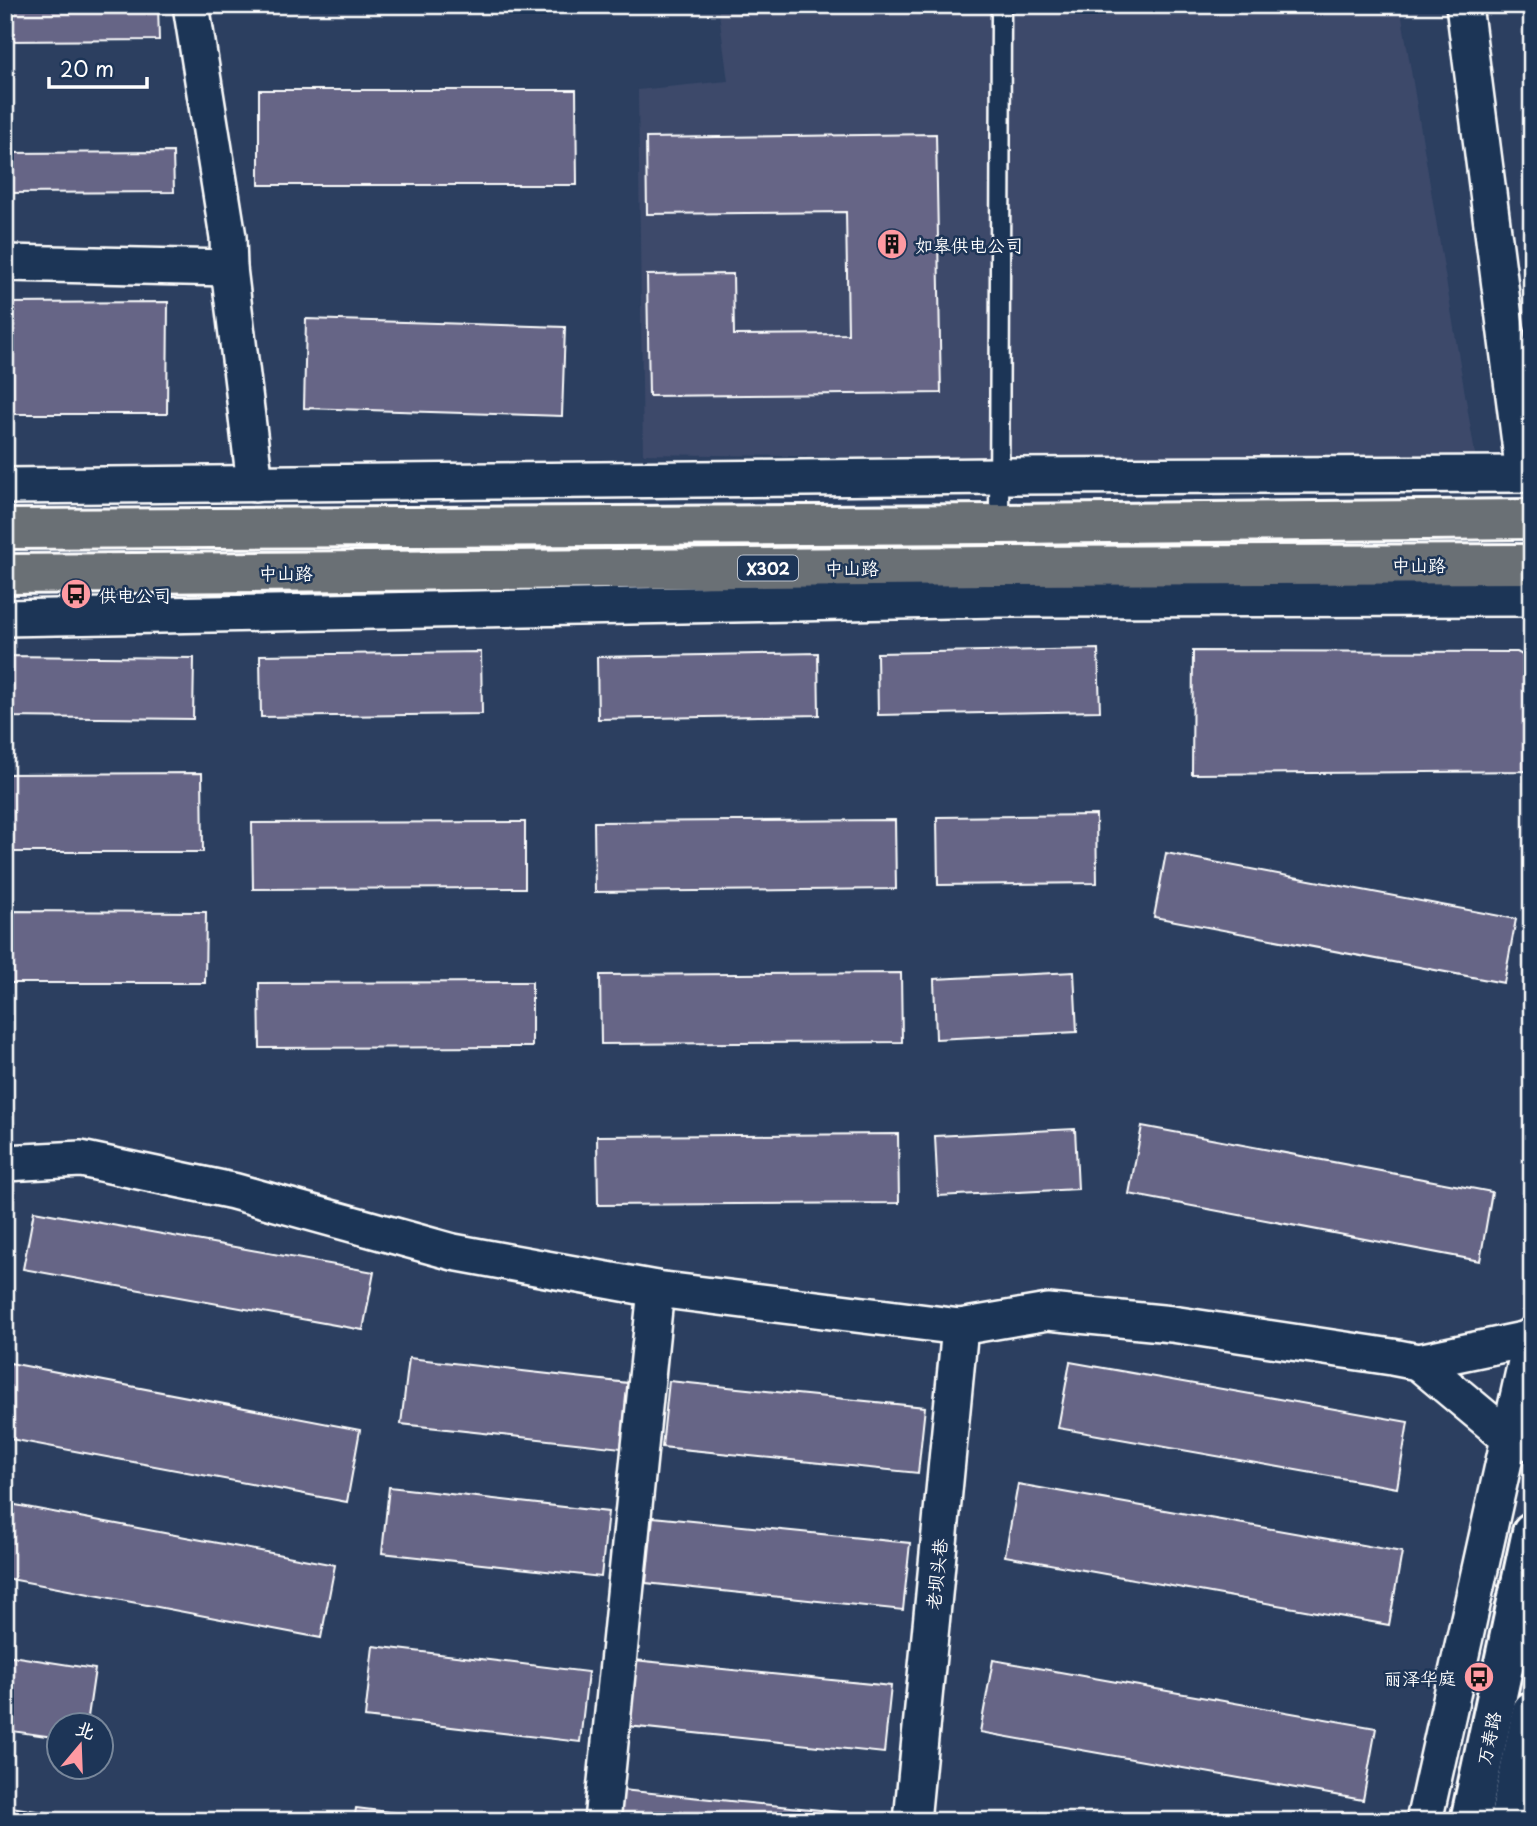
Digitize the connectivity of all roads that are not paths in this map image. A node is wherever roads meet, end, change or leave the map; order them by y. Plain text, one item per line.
1 (191, 5) edge
2 (1000, 5) edge
3 (1464, 5) edge
4 (5, 263) edge
5 (229, 268) junction
6 (1528, 474) edge
7 (999, 476) junction
8 (255, 484) junction
9 (5, 486) edge
10 (1532, 519) edge
11 (999, 524) junction
12 (5, 529) edge
13 (1532, 564) edge
14 (5, 574) edge
15 (1532, 598) edge
16 (5, 618) edge
17 (5, 1163) edge
18 (656, 1289) junction
19 (960, 1327) junction
20 (1532, 1337) edge
21 (1418, 1362) junction
22 (1520, 1440) edge
23 (1532, 1532) edge
24 (1532, 1711) edge
25 (602, 1821) edge
26 (912, 1821) edge
27 (1424, 1821) edge
28 (1470, 1821) edge
29 (1508, 1821) edge

1 - 5 street
2 - 7 lane
3 - 6 street
4 - 5 street
5 - 8 street
6 - 7 street
7 - 8 street
7 - 11 lane
8 - 9 street
10 - 11 main road
11 - 12 main road
13 - 14 main road, 中山路 / X302
15 - 16 street
17 - 18 street
18 - 19 street
18 - 25 street
19 - 21 street
19 - 26 street, 老坝头巷
20 - 21 street
20 - 22 street
21 - 22 street
22 - 27 street
23 - 28 main road, 万寿路
24 - 29 main road

